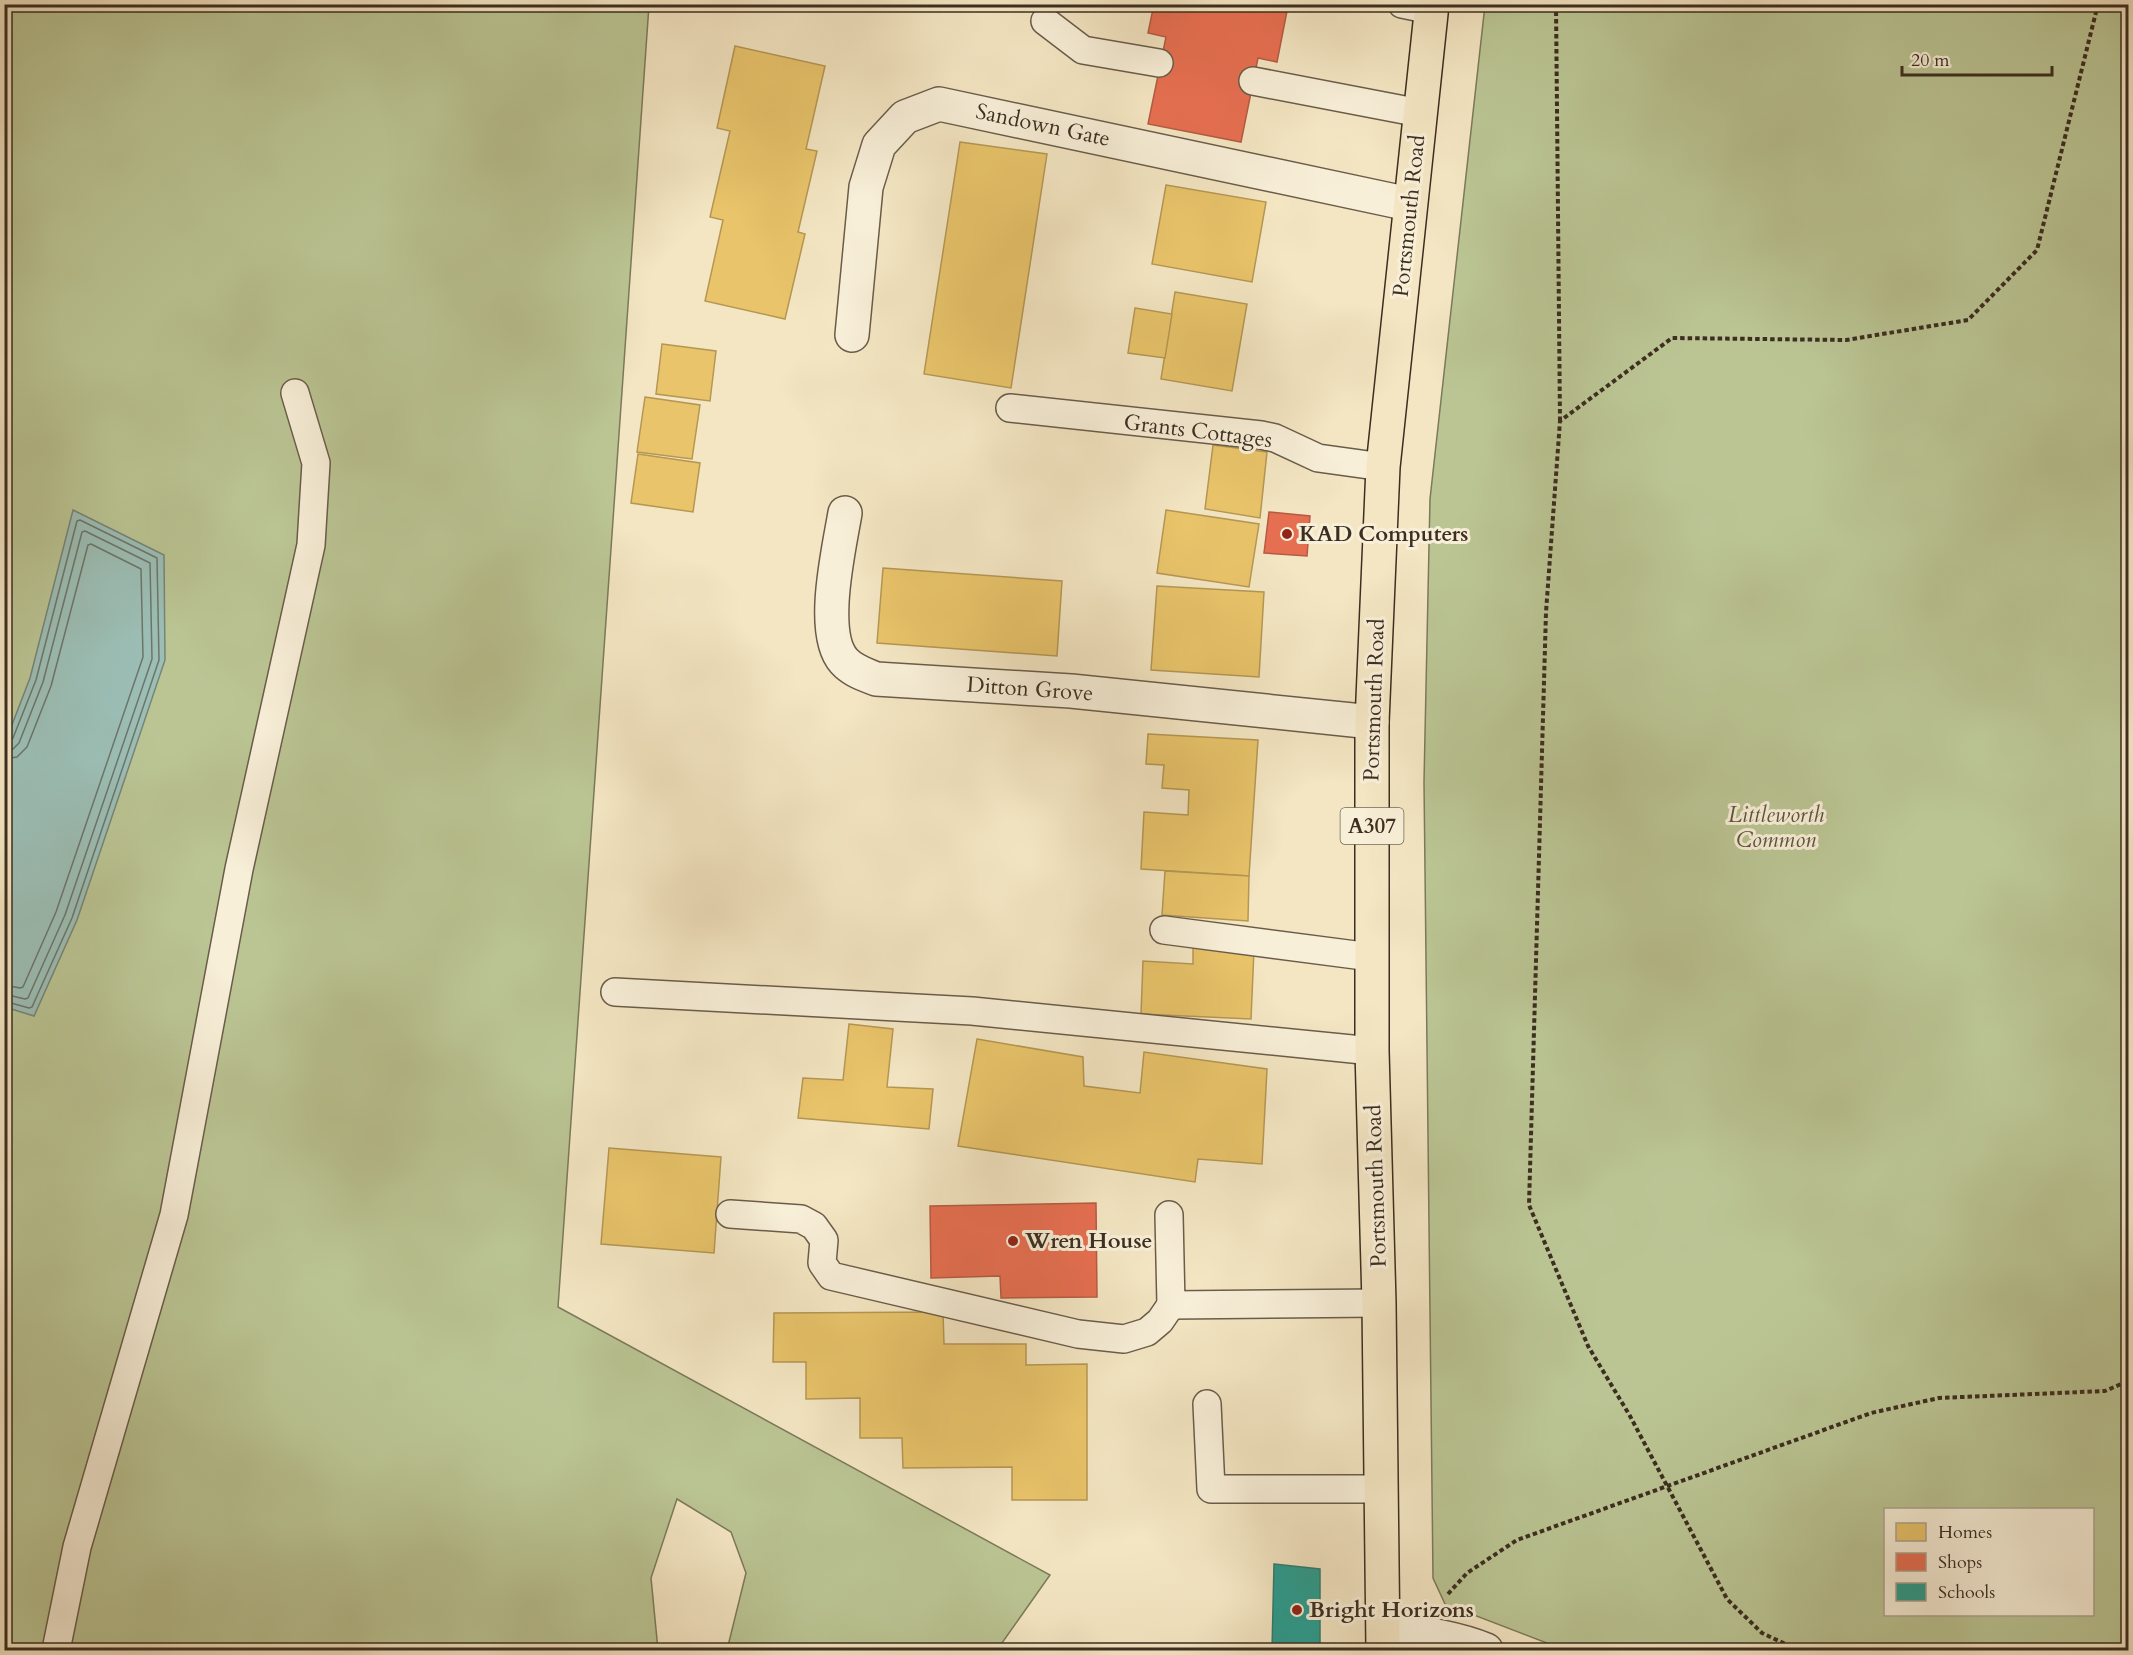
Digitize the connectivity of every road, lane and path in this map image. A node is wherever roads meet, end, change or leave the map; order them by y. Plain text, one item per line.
1 (1556, 4) edge
2 (2098, 4) edge
3 (1422, 6) edge
4 (1045, 21) dead end
5 (1159, 63) dead end
6 (1253, 81) dead end
7 (1420, 113) junction
8 (1409, 204) junction
9 (852, 335) dead end
10 (295, 393) dead end
11 (1010, 408) dead end
12 (1560, 422) junction
13 (1383, 467) junction
14 (844, 513) dead end
15 (1372, 722) junction
16 (1164, 930) dead end
17 (1371, 957) junction
18 (615, 992) dead end
19 (1372, 1052) junction
20 (730, 1214) dead end
21 (1169, 1215) dead end
22 (1379, 1303) junction
23 (1171, 1305) junction
24 (2128, 1381) edge
25 (1207, 1404) dead end
26 (1667, 1486) junction
27 (1382, 1489) junction
28 (1394, 1637) edge
29 (56, 1650) edge
30 (1486, 1650) edge
31 (1798, 1650) edge

1 - 12 path
2 - 12 path
3 - 7 main road, Portsmouth Road / A307
4 - 5 lane
6 - 7 lane
7 - 8 main road, Portsmouth Road / A307
8 - 9 street, Sandown Gate
8 - 13 main road, Portsmouth Road / A307
10 - 29 lane
11 - 13 lane, Grants Cottages
12 - 26 path
13 - 15 main road, Portsmouth Road / A307
14 - 15 street, Ditton Grove
15 - 17 main road, Portsmouth Road / A307
16 - 17 lane
17 - 19 main road, Portsmouth Road / A307
18 - 19 lane
19 - 22 main road, Portsmouth Road / A307
20 - 23 lane
21 - 23 lane
22 - 23 lane
22 - 27 main road, Portsmouth Road / A307
24 - 26 path
25 - 27 lane
26 - 28 path
26 - 31 path
27 - 28 main road, Portsmouth Road / A307
28 - 30 street

